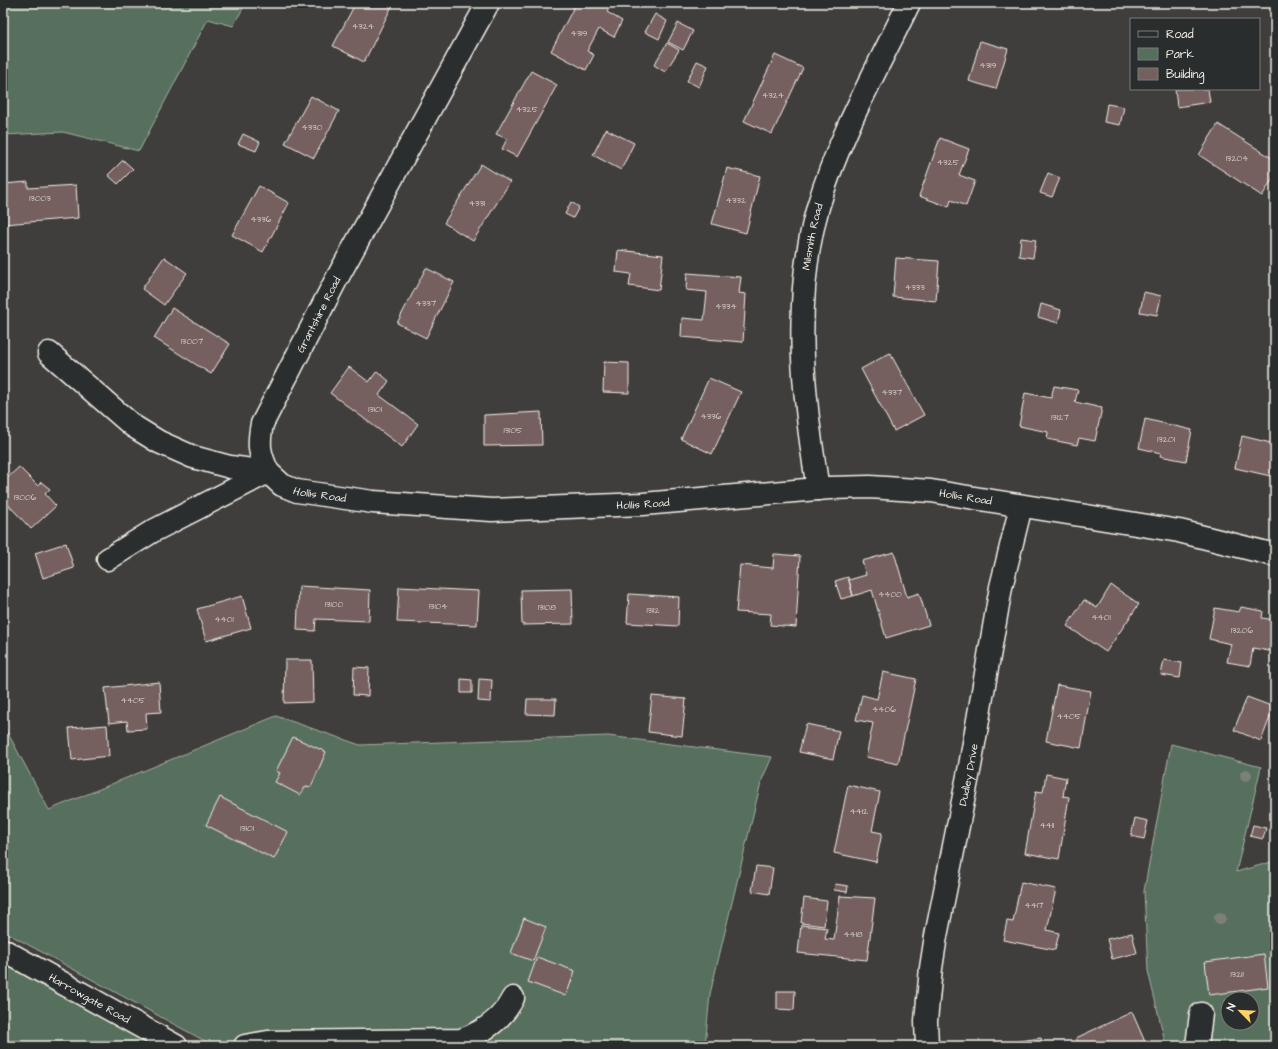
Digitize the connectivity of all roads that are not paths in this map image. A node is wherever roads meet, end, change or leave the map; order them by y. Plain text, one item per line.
1 (488, 3) edge
2 (909, 3) edge
3 (49, 353) dead end
4 (268, 472) junction
5 (818, 489) junction
6 (1021, 506) junction
7 (1275, 555) edge
8 (108, 559) dead end
9 (3, 950) edge
10 (513, 998) dead end
11 (1201, 1014) dead end
12 (176, 1046) edge
13 (245, 1046) edge
14 (927, 1046) edge
15 (1197, 1046) edge

1 - 4 street, Grantshire Road
2 - 5 street, Milsmith Road
3 - 4 street
4 - 5 street, Hollis Road
4 - 8 street
5 - 6 street, Hollis Road
6 - 7 street, Hollis Road
6 - 14 street, Dudley Drive
9 - 12 street, Harrowgate Road
10 - 13 street
11 - 15 street

